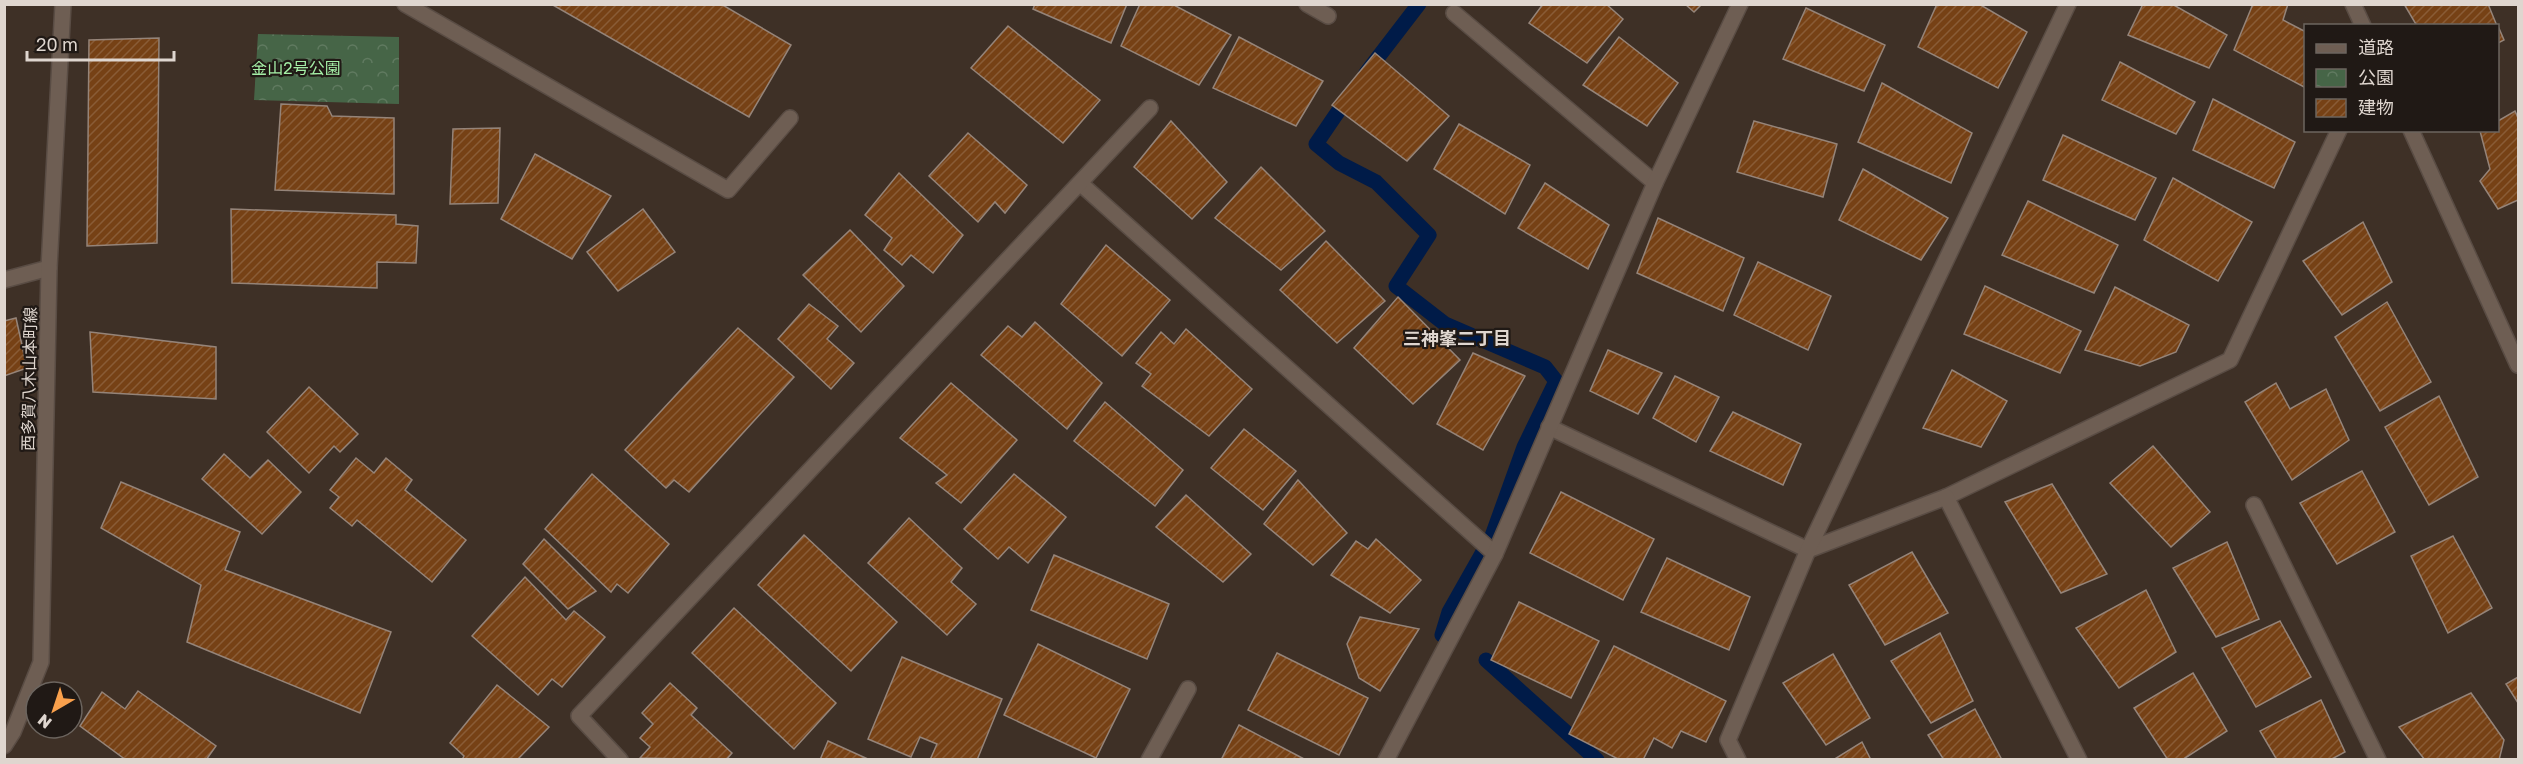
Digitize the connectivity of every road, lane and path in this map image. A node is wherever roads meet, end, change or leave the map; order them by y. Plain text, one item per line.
1 (63, 4) edge
2 (405, 4) edge
3 (1307, 4) edge
4 (1740, 4) edge
5 (2068, 4) edge
6 (2353, 4) edge
7 (1454, 13) dead end
8 (1328, 16) dead end
9 (2361, 24) edge
10 (1150, 108) dead end
11 (790, 118) dead end
12 (2338, 132) edge
13 (2412, 132) edge
14 (1655, 183) junction
15 (1081, 184) junction
16 (49, 268) junction
17 (4, 280) edge
18 (2518, 365) edge
19 (1549, 427) junction
20 (1946, 497) junction
21 (2254, 505) dead end
22 (1808, 550) junction
23 (1495, 554) junction
24 (1188, 689) dead end
25 (4, 746) edge
26 (620, 759) edge
27 (1149, 759) edge
28 (1386, 759) edge
29 (1738, 759) edge
30 (2079, 759) edge
31 (2378, 759) edge

1 - 16 street, 西多賀八木山本町線
2 - 11 street
3 - 8 street
4 - 14 street
5 - 22 street
6 - 9 street
7 - 14 street
10 - 15 street
12 - 20 street
13 - 18 street
14 - 19 street
15 - 23 street
15 - 26 street
16 - 17 street
16 - 25 street, 西多賀八木山本町線
19 - 22 street
19 - 23 street
20 - 22 street
20 - 30 street
21 - 31 street
22 - 29 street
23 - 28 street
24 - 27 street

